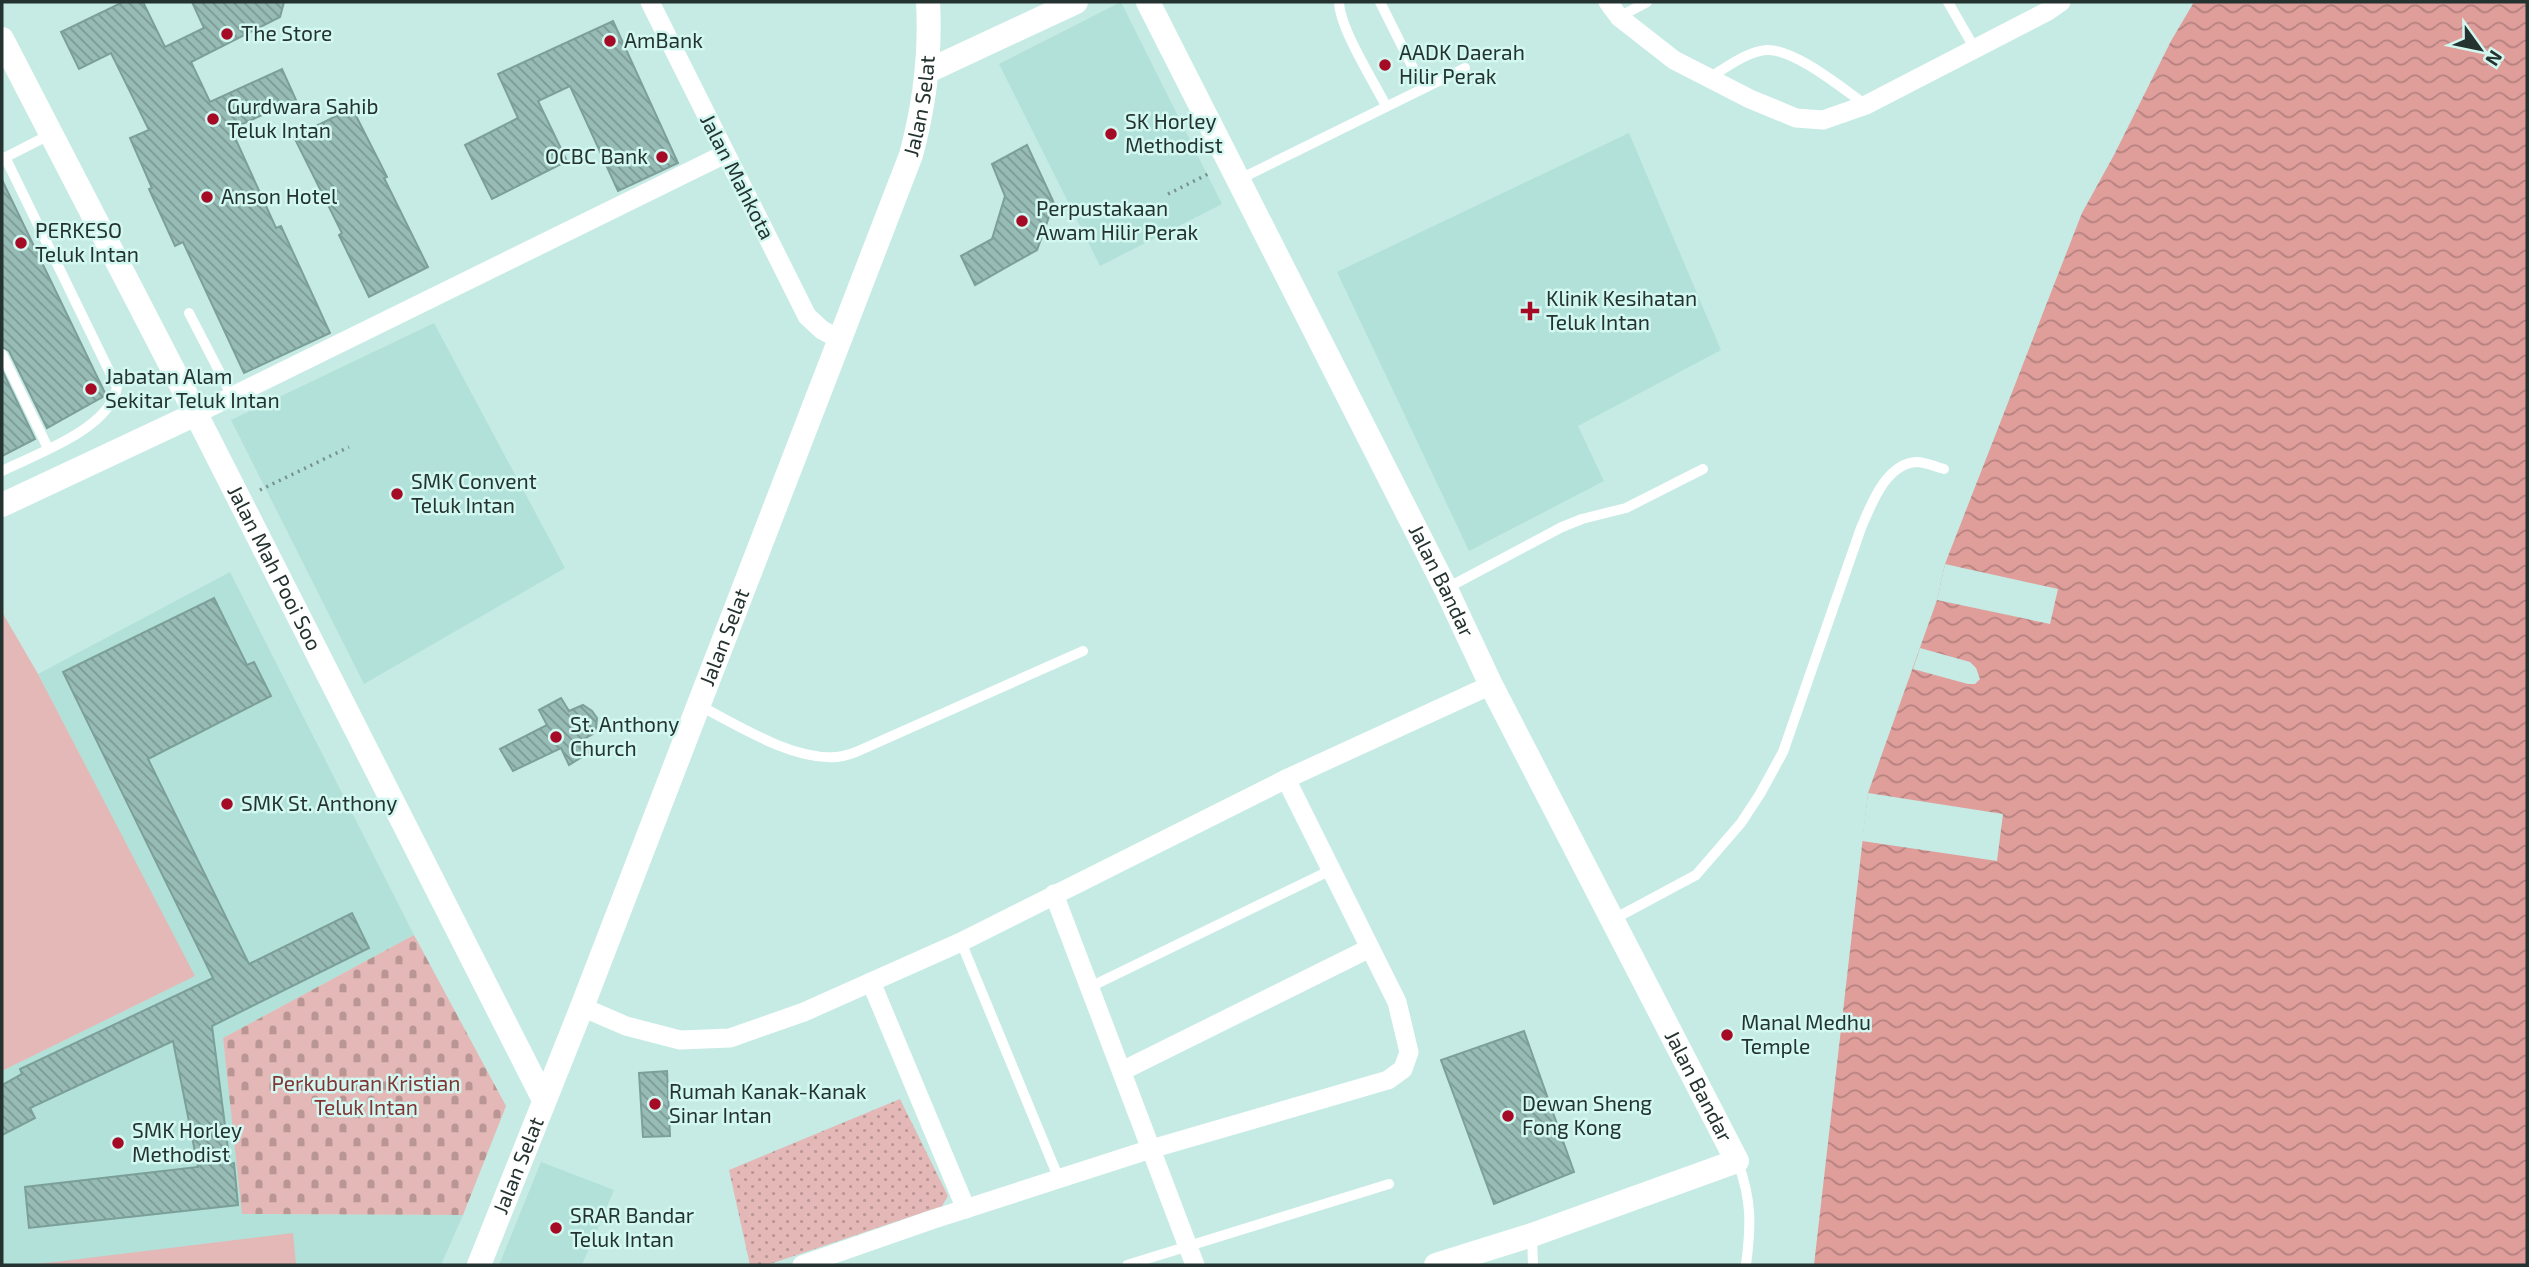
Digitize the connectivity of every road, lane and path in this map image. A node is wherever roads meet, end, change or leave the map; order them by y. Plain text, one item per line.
1 (650, 2) edge
2 (928, 2) edge
3 (1076, 2) edge
4 (1148, 2) edge
5 (1339, 2) edge
6 (1380, 2) edge
7 (1647, 2) edge
8 (1948, 2) edge
9 (2061, 2) edge
10 (1614, 9) edge
11 (2, 39) edge
12 (1975, 49) junction
13 (1465, 68) dead end
14 (928, 71) junction
15 (1707, 78) junction
16 (1423, 88) junction
17 (1866, 105) junction
18 (1386, 106) junction
19 (51, 134) junction
20 (725, 154) junction
21 (3, 158) edge
22 (1236, 171) junction
23 (1168, 194) dead end
24 (189, 313) dead end
25 (839, 339) junction
26 (2, 354) edge
27 (232, 396) junction
28 (196, 414) junction
29 (349, 447) dead end
30 (48, 448) junction
31 (1703, 469) dead end
32 (1944, 469) dead end
33 (2, 471) edge
34 (240, 500) junction
35 (2, 505) edge
36 (1446, 589) junction
37 (1083, 651) dead end
38 (1491, 685) junction
39 (699, 706) junction
40 (1286, 779) junction
41 (1331, 870) junction
42 (1054, 894) junction
43 (1613, 919) junction
44 (961, 942) junction
45 (1370, 948) junction
46 (871, 982) junction
47 (1090, 988) junction
48 (582, 1007) junction
49 (1122, 1071) junction
50 (544, 1100) junction
51 (1151, 1149) junction
52 (1737, 1161) junction
53 (1059, 1179) junction
54 (1389, 1184) dead end
55 (966, 1209) junction
56 (1532, 1234) junction
57 (1187, 1246) junction
58 (479, 1265) edge
59 (802, 1265) edge
60 (1127, 1265) edge
61 (1195, 1265) edge
62 (1436, 1265) edge
63 (1533, 1265) edge
64 (1746, 1265) edge

1 - 20 street, Jalan Mahkota
2 - 14 street, Jalan Selat
3 - 14 street
4 - 22 street, Jalan Bandar
5 - 18 lane
6 - 16 lane
7 - 10 lane
8 - 12 lane
9 - 12 street
10 - 15 street
11 - 19 street, Jalan Mah Pooi Soo
12 - 17 street
13 - 16 lane
14 - 25 street, Jalan Selat
15 - 17 street
15 - 17 lane
16 - 18 lane
18 - 22 lane
19 - 21 lane
19 - 28 street, Jalan Mah Pooi Soo
20 - 25 street, Jalan Mahkota
20 - 27 street
21 - 30 lane
22 - 23 path
22 - 36 street, Jalan Bandar
24 - 27 lane
25 - 39 street, Jalan Selat
26 - 30 lane
27 - 28 street
28 - 34 street, Jalan Mah Pooi Soo
28 - 35 street
29 - 34 path
30 - 33 lane
31 - 36 lane
32 - 43 lane
34 - 50 street, Jalan Mah Pooi Soo
36 - 38 street, Jalan Bandar
37 - 39 lane
38 - 40 street
38 - 43 street, Jalan Bandar
39 - 48 street, Jalan Selat
40 - 41 street
40 - 42 street
41 - 45 street
41 - 47 lane
42 - 44 street
42 - 47 street
43 - 52 street, Jalan Bandar
44 - 46 street
44 - 53 lane
45 - 49 street
45 - 51 street
46 - 48 street
46 - 55 street
47 - 49 street
48 - 50 street, Jalan Selat
49 - 51 street
50 - 58 street, Jalan Selat
51 - 53 street
51 - 57 street
52 - 56 street
52 - 64 lane
53 - 55 street
54 - 57 lane
55 - 59 street
56 - 62 street
56 - 63 lane
57 - 60 lane
57 - 61 street

